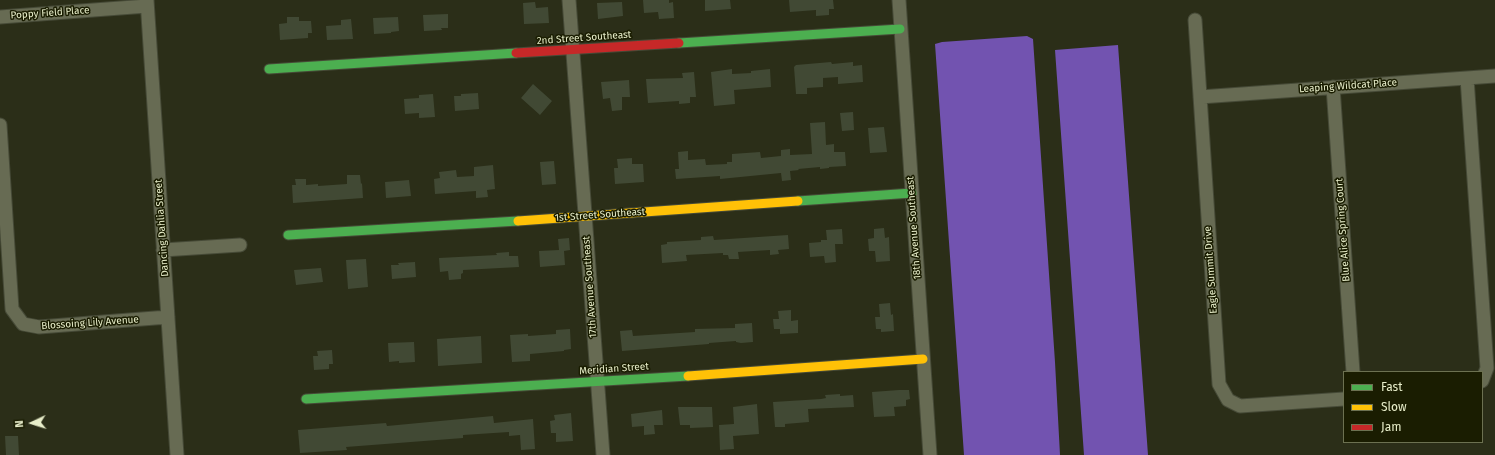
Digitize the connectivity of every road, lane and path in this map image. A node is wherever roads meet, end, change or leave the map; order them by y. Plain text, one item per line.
1 (569, 0) edge
2 (899, 0) edge
3 (147, 3) edge
4 (0, 17) edge
5 (1195, 20) dead end
6 (900, 29) junction
7 (572, 50) junction
8 (269, 69) dead end
9 (1495, 76) edge
10 (1467, 78) junction
11 (1333, 87) junction
12 (1200, 96) junction
13 (0, 125) edge
14 (912, 194) junction
15 (585, 216) junction
16 (288, 235) dead end
17 (240, 245) dead end
18 (164, 250) junction
19 (168, 317) junction
20 (923, 359) junction
21 (1353, 371) edge
22 (1483, 378) edge
23 (597, 382) junction
24 (306, 399) dead end
25 (1343, 399) edge
26 (177, 455) edge
27 (603, 455) edge
28 (930, 455) edge

1 - 7 street, 17th Avenue Southeast
2 - 6 street, 18th Avenue Southeast
3 - 4 street, Poppy Field Place
3 - 18 street, Dancing Dahlia Street
5 - 12 street, Eagle Summit Drive
6 - 7 street, 2nd Street Southeast
6 - 14 street, 18th Avenue Southeast
7 - 8 street, 2nd Street Southeast
7 - 15 street, 17th Avenue Southeast
9 - 10 street, Leaping Wildcat Place
10 - 11 street, Leaping Wildcat Place
10 - 22 street
11 - 12 street, Leaping Wildcat Place
11 - 21 street, Blue Alice Spring Court
12 - 25 street, Eagle Summit Drive
13 - 19 street, Blossoing Lily Avenue
14 - 15 street, 1st Street Southeast
14 - 20 street, 18th Avenue Southeast
15 - 16 street, 1st Street Southeast
15 - 23 street, 17th Avenue Southeast
17 - 18 street
18 - 19 street, Dancing Dahlia Street
19 - 26 street, Dancing Dahlia Street
20 - 23 street, Meridian Street
20 - 28 street, 18th Avenue Southeast
23 - 24 street, Meridian Street
23 - 27 street, 17th Avenue Southeast

